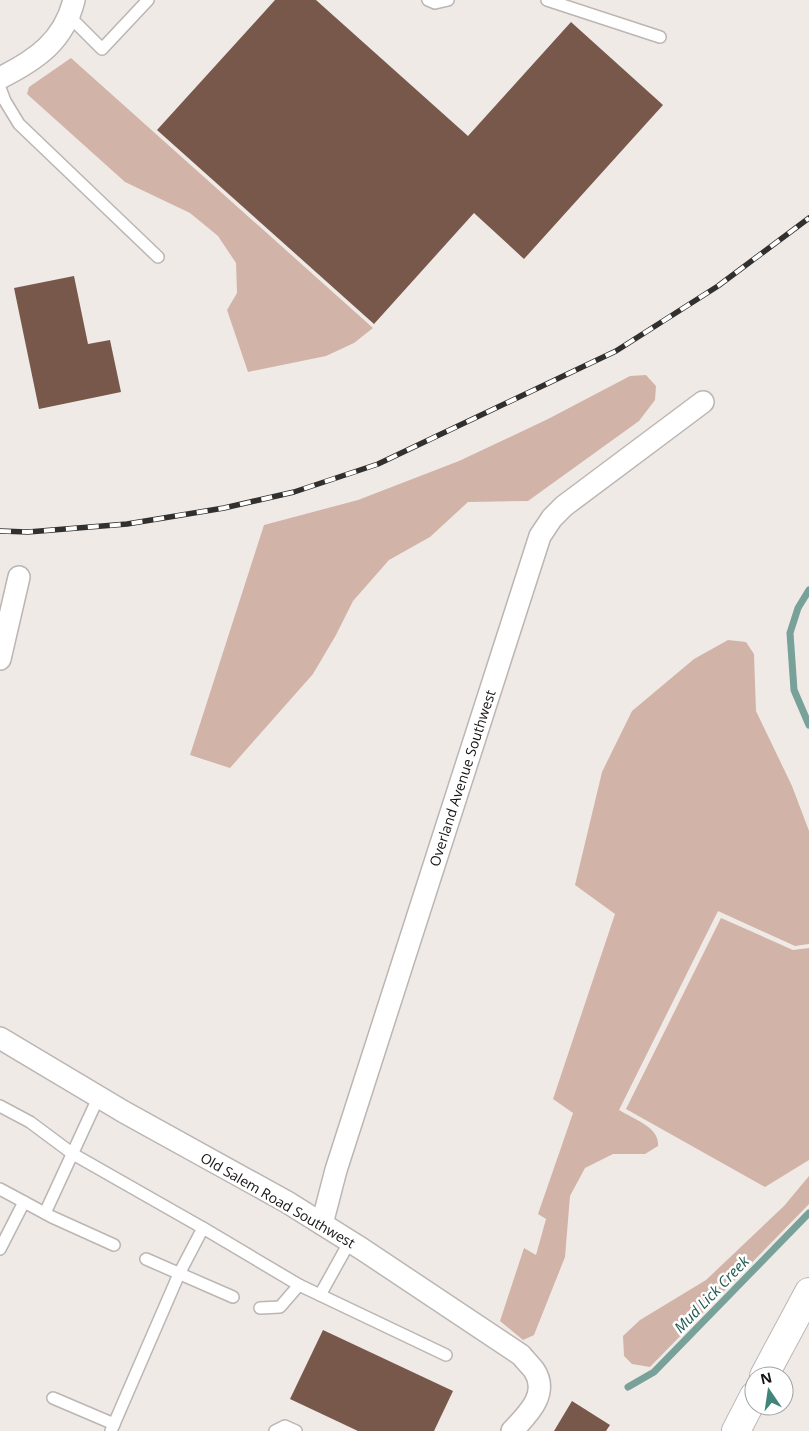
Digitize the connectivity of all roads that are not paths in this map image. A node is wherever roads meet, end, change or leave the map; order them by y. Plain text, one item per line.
1 (148, 0) edge
2 (428, 0) edge
3 (448, 0) edge
4 (547, 0) edge
5 (72, 9) edge
6 (660, 37) dead end
7 (0, 78) edge
8 (0, 88) edge
9 (158, 257) dead end
10 (704, 402) dead end
11 (19, 576) dead end
12 (0, 658) edge
13 (0, 1038) edge
14 (99, 1096) junction
15 (0, 1106) edge
16 (73, 1154) junction
17 (0, 1189) edge
18 (24, 1202) junction
19 (45, 1213) junction
20 (322, 1224) junction
21 (203, 1228) junction
22 (350, 1241) junction
23 (114, 1245) dead end
24 (0, 1248) edge
25 (146, 1259) dead end
26 (179, 1274) junction
27 (299, 1285) junction
28 (809, 1292) edge
29 (320, 1295) junction
30 (233, 1297) dead end
31 (260, 1308) dead end
32 (446, 1355) dead end
33 (769, 1366) edge
34 (53, 1398) dead end
35 (744, 1415) edge
36 (112, 1427) edge
37 (275, 1431) edge
38 (296, 1431) edge
39 (512, 1431) edge
40 (736, 1431) edge

1 - 5 lane
2 - 3 lane
4 - 6 lane
5 - 7 street
8 - 9 lane
10 - 20 street, Overland Avenue Southwest
11 - 12 street
13 - 14 street, Old Salem Road Southwest
14 - 16 lane
14 - 20 street, Old Salem Road Southwest
15 - 16 lane
16 - 19 lane
16 - 21 lane
17 - 18 lane
18 - 19 lane
18 - 24 lane
19 - 23 lane
20 - 22 street, Old Salem Road Southwest
21 - 26 lane
21 - 27 lane
22 - 29 lane
22 - 39 street, Old Salem Road Southwest
25 - 26 lane
26 - 30 lane
26 - 36 lane
27 - 29 lane
27 - 31 lane
28 - 33 street
29 - 32 lane
34 - 36 lane
35 - 40 street
37 - 38 lane

